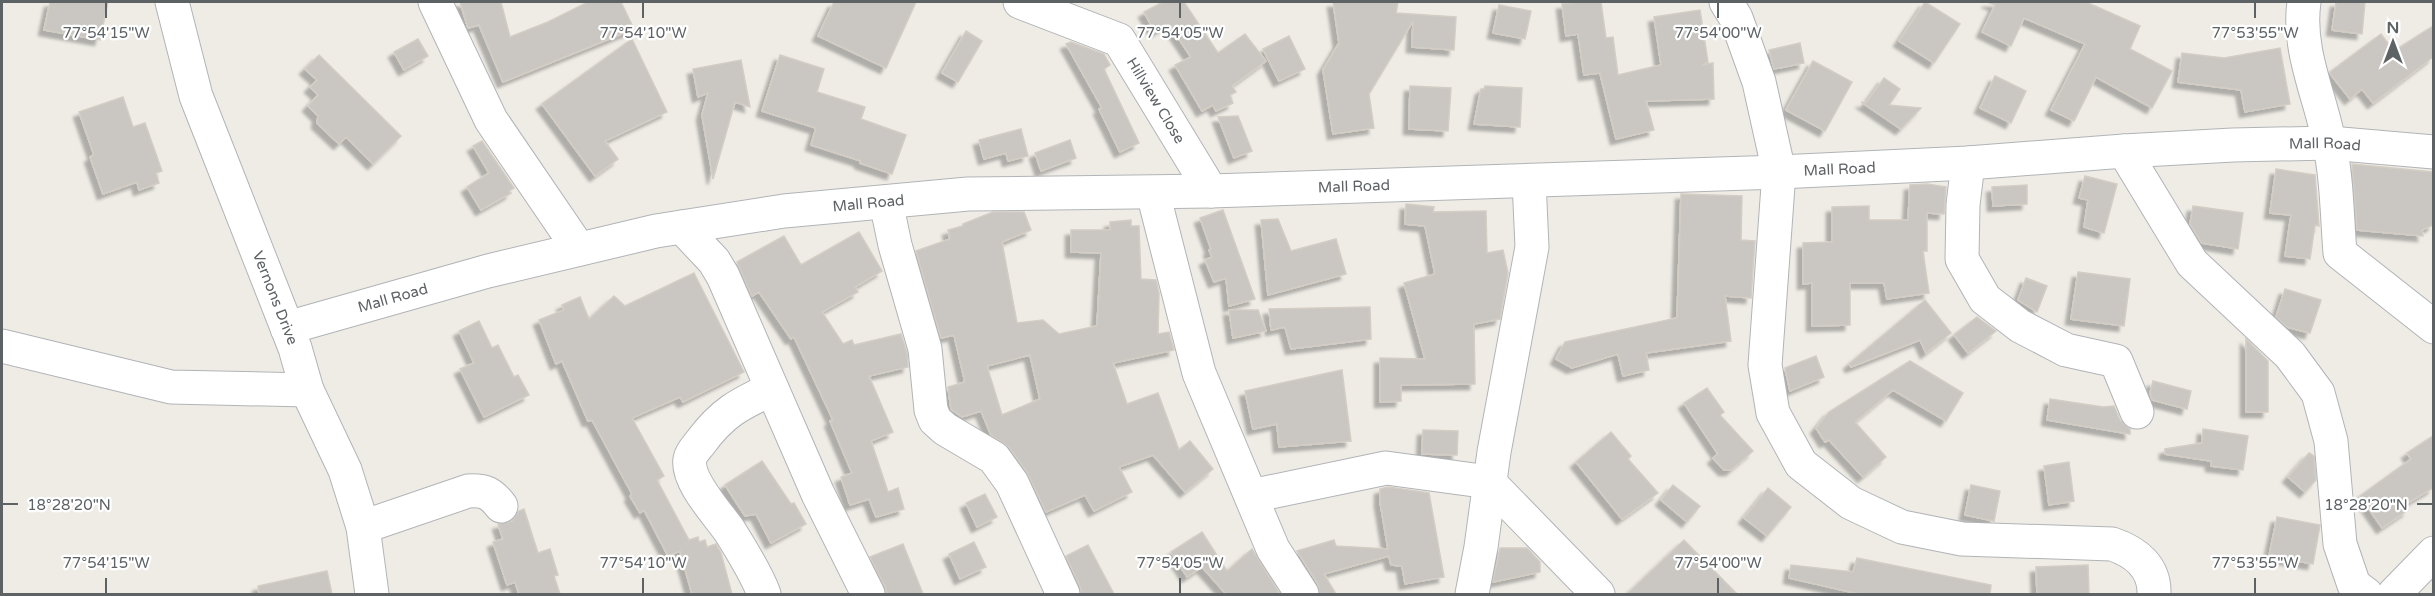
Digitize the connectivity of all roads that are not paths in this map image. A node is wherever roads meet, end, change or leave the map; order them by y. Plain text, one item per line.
1 (172, 2) edge
2 (435, 2) edge
3 (1020, 2) edge
4 (1726, 2) edge
5 (2304, 2) edge
6 (2330, 143) junction
7 (2124, 151) junction
8 (2433, 152) edge
9 (1968, 163) junction
10 (1779, 172) junction
11 (1529, 181) junction
12 (1211, 192) junction
13 (1153, 193) junction
14 (886, 202) junction
15 (682, 227) junction
16 (579, 249) junction
17 (2433, 327) edge
18 (287, 328) junction
19 (2, 346) edge
20 (771, 388) junction
21 (307, 390) junction
22 (2137, 412) dead end
23 (1489, 482) junction
24 (1251, 496) junction
25 (501, 506) dead end
26 (363, 527) junction
27 (2433, 553) edge
28 (372, 594) edge
29 (764, 594) edge
30 (868, 594) edge
31 (1063, 594) edge
32 (1302, 594) edge
33 (1472, 594) edge
34 (1598, 594) edge
35 (2154, 594) edge
36 (2366, 594) edge
37 (2394, 594) edge

1 - 18 street, Vernons Drive
2 - 16 street
3 - 12 street, Hillview Close
4 - 10 street
5 - 6 street
6 - 7 street, Mall Road
6 - 8 street, Mall Road
6 - 17 street
7 - 9 street, Mall Road
7 - 36 street
9 - 10 street, Mall Road
9 - 22 street
10 - 11 street, Mall Road
10 - 35 street
11 - 12 street, Mall Road
11 - 23 street
12 - 13 street, Mall Road
13 - 14 street, Mall Road
13 - 24 street
14 - 15 street, Mall Road
14 - 31 street
15 - 16 street, Mall Road
15 - 20 street
16 - 18 street, Mall Road
18 - 21 street, Vernons Drive
19 - 21 street
20 - 29 street
20 - 30 street
21 - 26 street, Vernons Drive
23 - 24 street
23 - 33 street
23 - 34 street
24 - 32 street
25 - 26 street
26 - 28 street, Vernons Drive
27 - 37 street

